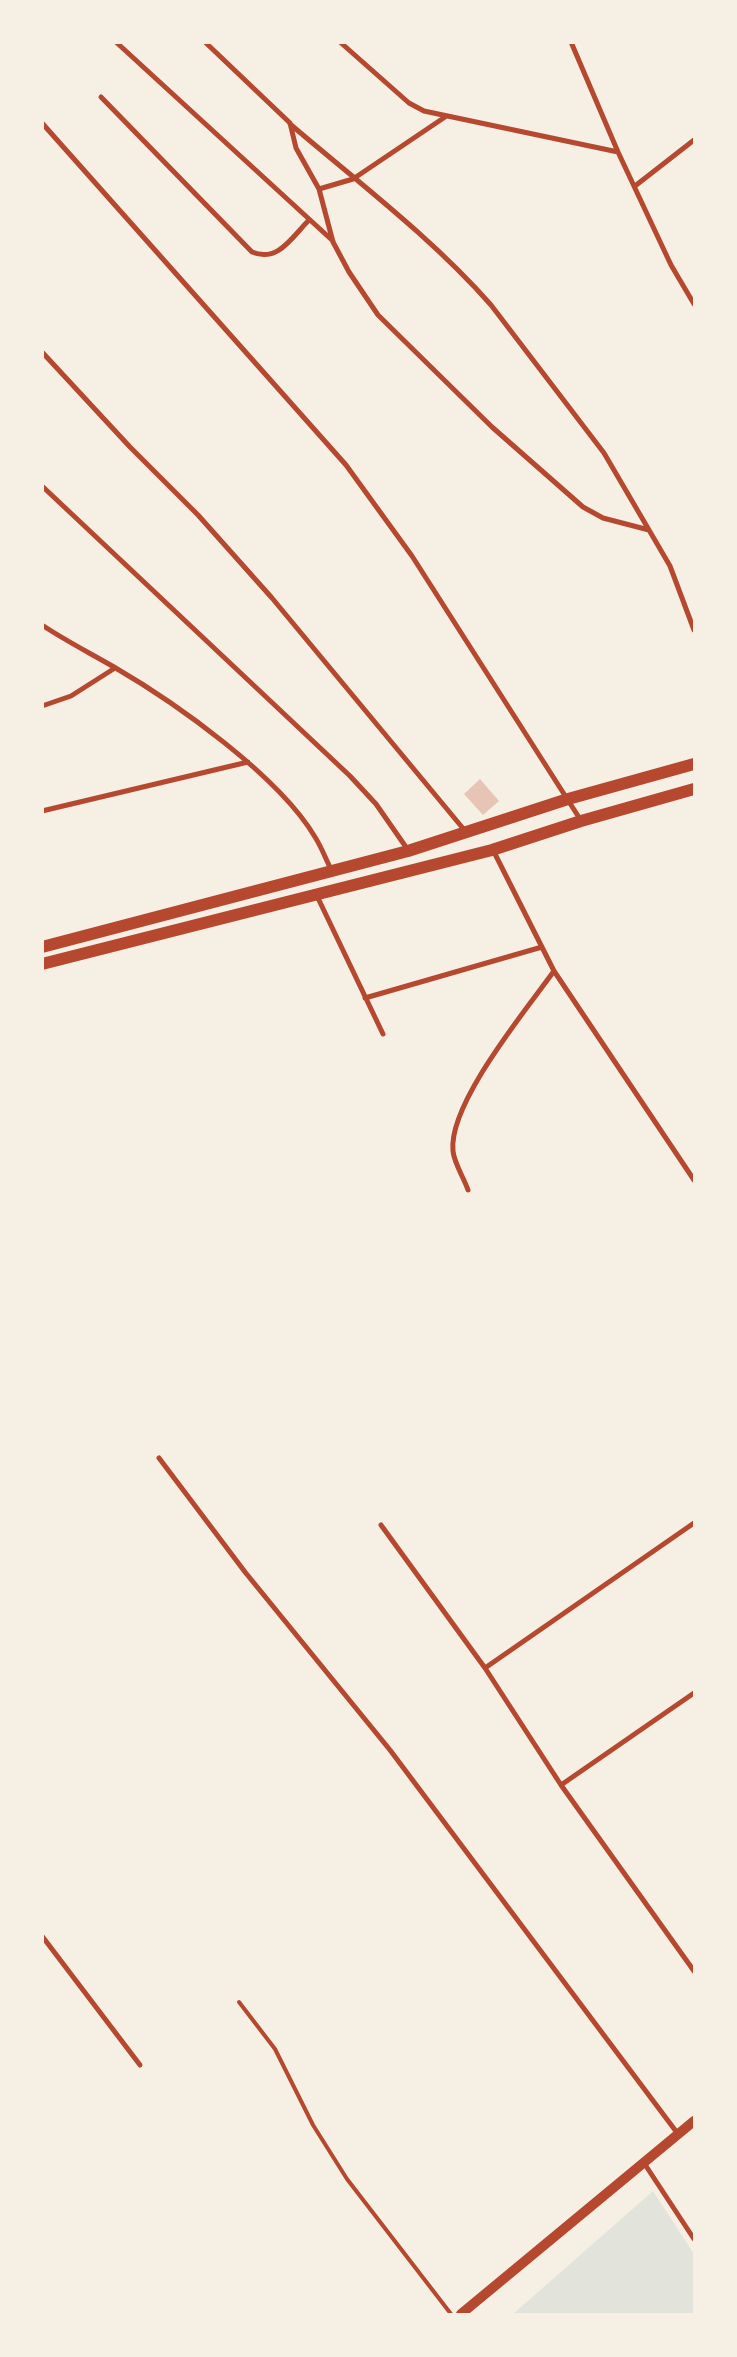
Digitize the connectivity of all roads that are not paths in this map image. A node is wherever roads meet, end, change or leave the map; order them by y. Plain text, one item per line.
1 (116, 42) edge
2 (204, 42) edge
3 (340, 42) edge
4 (571, 42) edge
5 (100, 97) dead end
6 (446, 117) junction
7 (42, 123) edge
8 (290, 123) junction
9 (694, 140) edge
10 (618, 152) junction
11 (354, 179) junction
12 (634, 186) junction
13 (320, 189) junction
14 (308, 220) junction
15 (333, 242) junction
16 (694, 304) edge
17 (42, 352) edge
18 (42, 486) edge
19 (649, 530) junction
20 (42, 625) edge
21 (694, 630) edge
22 (115, 668) junction
23 (42, 706) edge
24 (248, 762) junction
25 (694, 764) edge
26 (694, 788) edge
27 (568, 799) junction
28 (42, 811) edge
29 (581, 821) junction
30 (466, 833) junction
31 (492, 850) junction
32 (408, 851) junction
33 (332, 872) junction
34 (317, 896) junction
35 (42, 947) edge
36 (542, 947) junction
37 (42, 964) edge
38 (554, 971) junction
39 (365, 998) junction
40 (383, 1034) dead end
41 (694, 1180) edge
42 (468, 1190) dead end
43 (160, 1458) dead end
44 (694, 1523) edge
45 (381, 1525) dead end
46 (485, 1668) junction
47 (694, 1693) edge
48 (561, 1785) junction
49 (42, 1936) edge
50 (694, 1971) edge
51 (239, 2002) dead end
52 (140, 2065) dead end
53 (694, 2121) edge
54 (678, 2134) junction
55 (644, 2162) junction
56 (694, 2239) edge
57 (451, 2314) edge
58 (461, 2314) edge

1 - 14 street
2 - 8 street
3 - 6 street
4 - 10 street
5 - 14 street
6 - 10 street
6 - 11 street
7 - 27 street
8 - 11 street
8 - 13 street
9 - 12 street
10 - 12 street
11 - 13 street
11 - 19 street
12 - 16 street
13 - 15 street
14 - 15 street
15 - 19 street
17 - 30 street
18 - 32 street
19 - 21 street
20 - 22 street
22 - 23 street
22 - 24 street
24 - 28 street
24 - 33 street
25 - 27 main road
26 - 29 main road
27 - 29 street
27 - 30 main road
29 - 31 main road
30 - 32 main road
31 - 34 main road
31 - 36 street
32 - 33 main road
33 - 35 main road
34 - 37 main road
34 - 39 street
36 - 38 street
36 - 39 street
38 - 41 street
38 - 42 street
39 - 40 street
43 - 54 street
44 - 46 street
45 - 46 street
46 - 48 street
47 - 48 street
48 - 50 street
49 - 52 street
51 - 57 lane
53 - 54 main road
54 - 55 main road
55 - 56 street
55 - 58 main road

